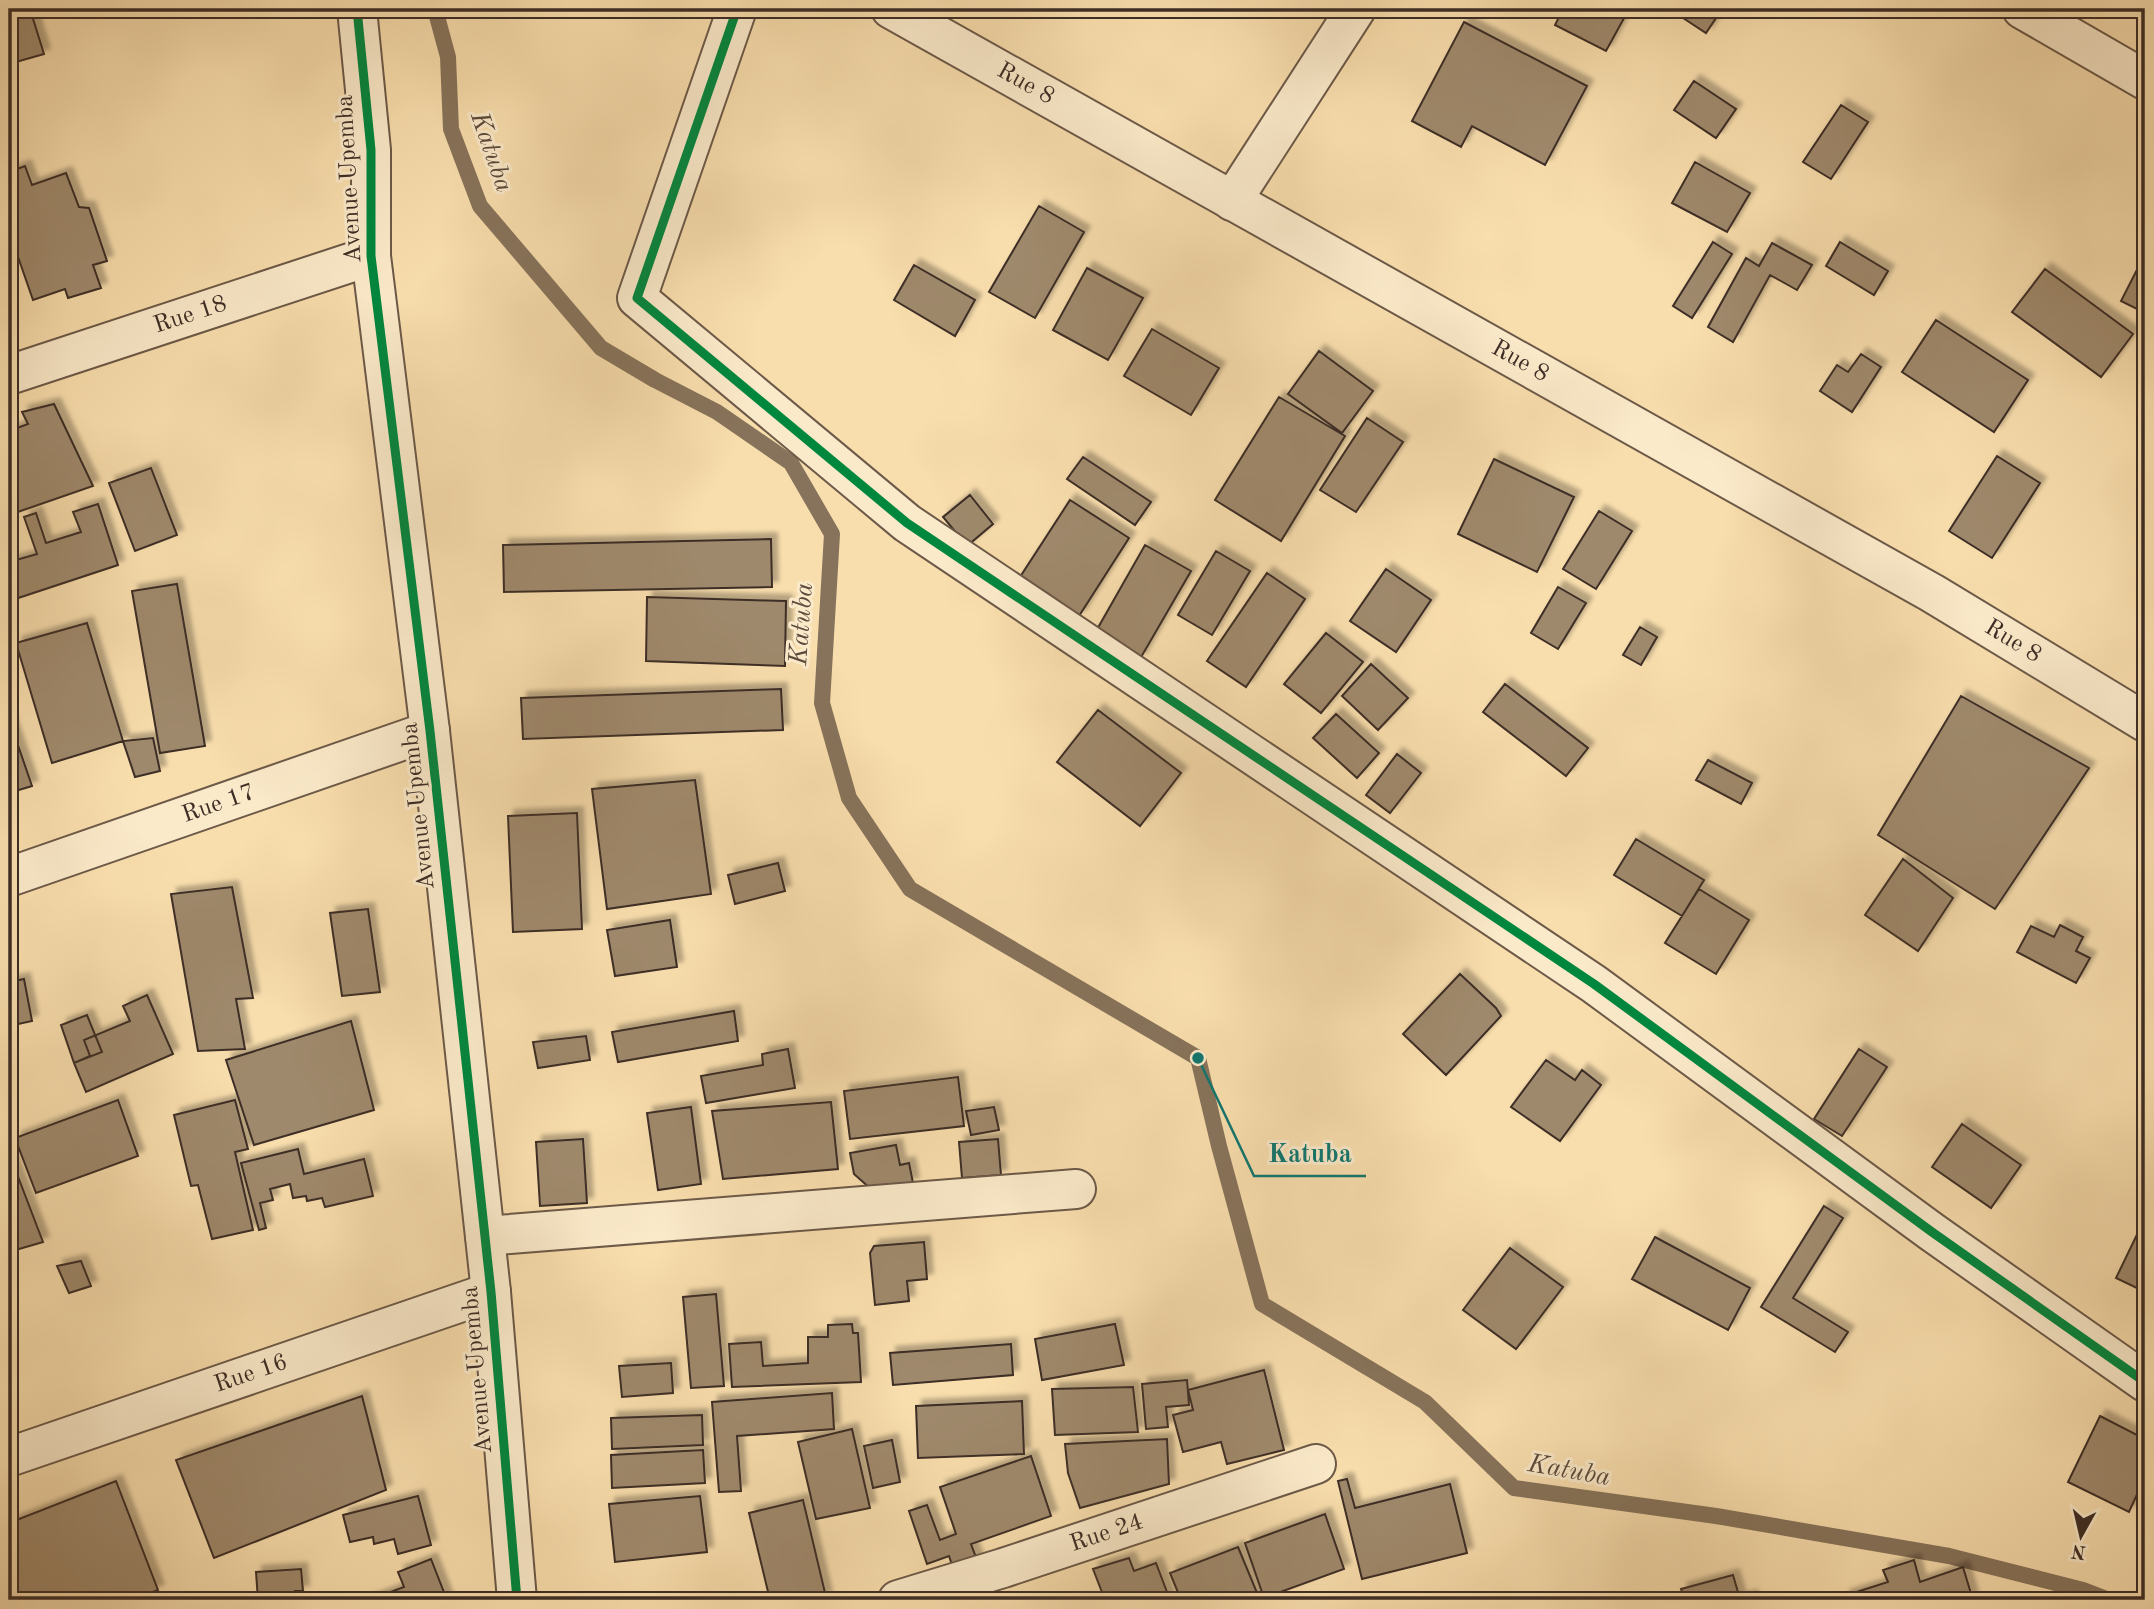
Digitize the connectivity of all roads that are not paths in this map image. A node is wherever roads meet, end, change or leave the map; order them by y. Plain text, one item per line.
1 (357, 9) edge
2 (737, 9) edge
3 (891, 9) edge
4 (1356, 9) edge
5 (2022, 9) edge
6 (2145, 79) edge
7 (1232, 201) junction
8 (371, 256) junction
9 (9, 375) edge
10 (2145, 722) edge
11 (430, 731) junction
12 (9, 877) edge
13 (1076, 1189) dead end
14 (485, 1236) junction
15 (491, 1292) junction
16 (2145, 1382) edge
17 (9, 1457) edge
18 (1316, 1464) dead end
19 (517, 1600) edge
20 (898, 1600) edge

1 - 8 street, Avenue Upemba
2 - 16 street
3 - 7 street, Rue 8
4 - 7 street
5 - 6 street
7 - 10 street, Rue 8
8 - 9 street, Rue 18
8 - 11 street, Avenue Upemba
11 - 12 street, Rue 17
11 - 14 street, Avenue Upemba
13 - 14 street
14 - 15 street, Avenue Upemba
15 - 17 street, Rue 16
15 - 19 street, Avenue Upemba
18 - 20 street, Rue 24

